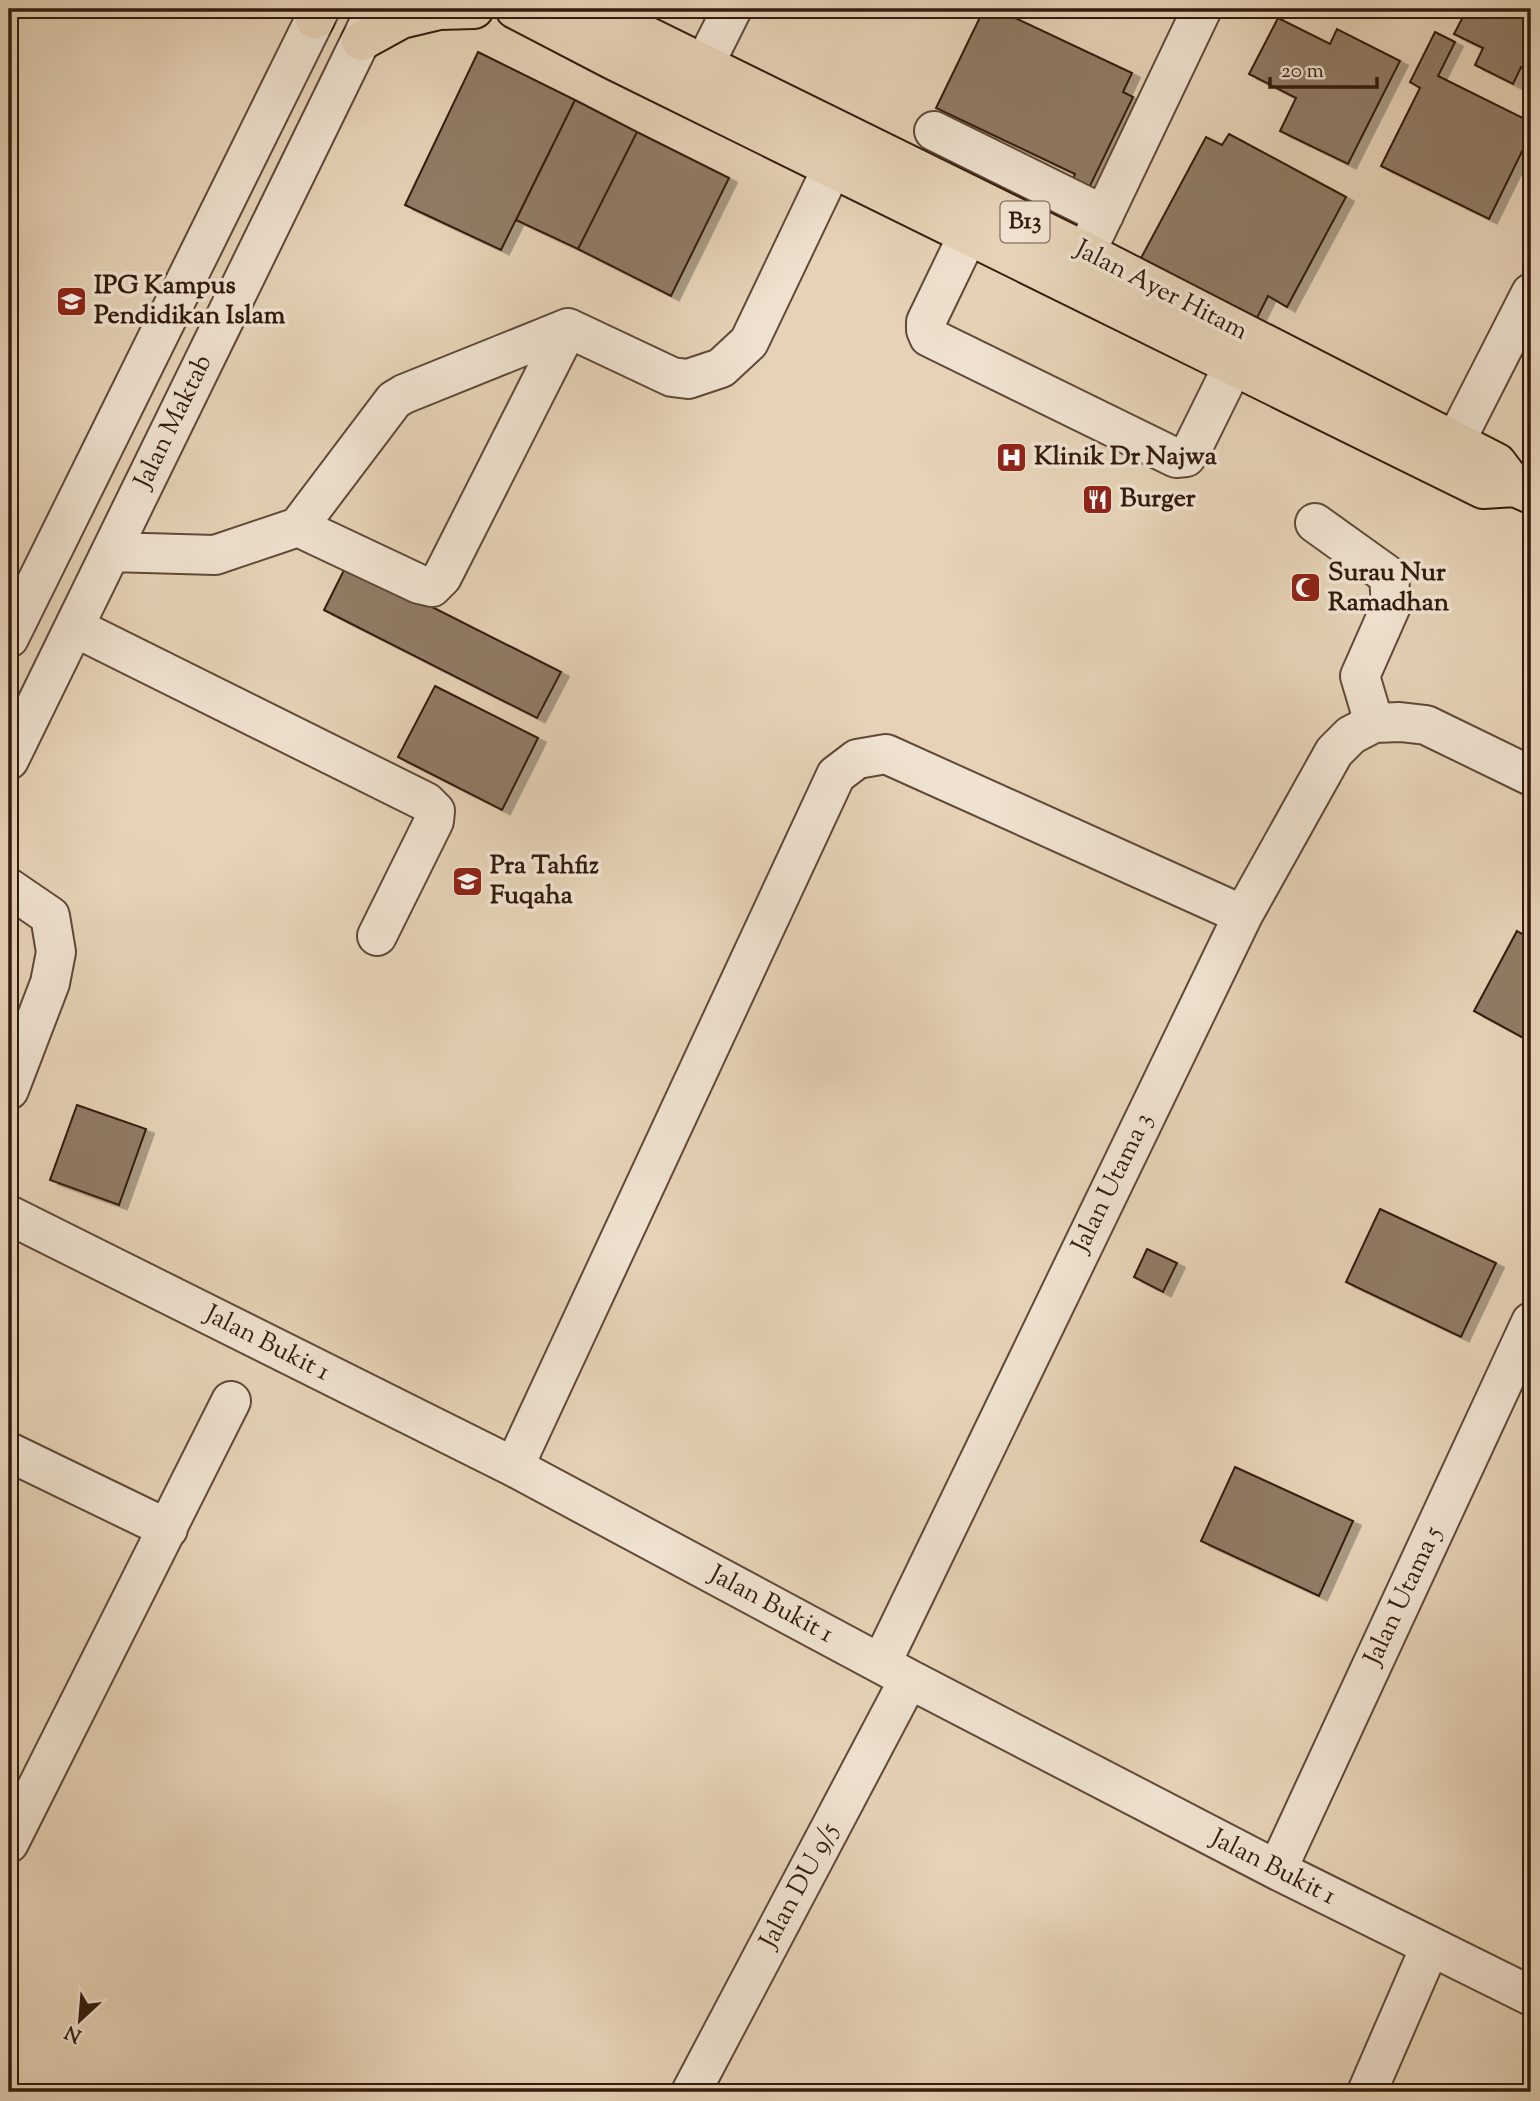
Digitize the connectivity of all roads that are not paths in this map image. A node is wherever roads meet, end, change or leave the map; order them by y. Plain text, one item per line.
1 (474, 9) edge
2 (515, 9) edge
3 (592, 9) edge
4 (732, 9) edge
5 (1202, 9) edge
6 (317, 12) edge
7 (368, 25) edge
8 (705, 63) junction
9 (934, 131) dead end
10 (832, 168) junction
11 (1104, 215) junction
12 (968, 235) junction
13 (1086, 252) junction
14 (1531, 293) edge
15 (568, 328) junction
16 (1233, 366) junction
17 (1455, 442) junction
18 (1523, 491) edge
19 (1315, 523) dead end
20 (298, 527) junction
21 (111, 552) junction
22 (74, 627) junction
23 (9, 638) edge
24 (1374, 723) junction
25 (9, 760) edge
26 (1531, 776) edge
27 (9, 888) edge
28 (1243, 915) junction
29 (377, 936) dead end
30 (9, 1090) edge
31 (9, 1215) edge
32 (1531, 1322) edge
33 (231, 1401) dead end
34 (9, 1452) edge
35 (514, 1467) junction
36 (168, 1529) junction
37 (895, 1672) junction
38 (9, 1843) edge
39 (1277, 1870) junction
40 (1430, 1947) junction
41 (1531, 1996) edge
42 (691, 2092) edge
43 (1367, 2092) edge

1 - 7 main road
2 - 10 main road
3 - 8 main road, Jalan Ayer Hitam / B13
4 - 8 street
5 - 11 street
6 - 23 street, Jalan Maktab
7 - 21 street, Jalan Maktab
8 - 13 main road, Jalan Ayer Hitam / B13
9 - 11 street
10 - 12 main road
10 - 15 street
11 - 13 street
12 - 16 main road
12 - 16 street
13 - 17 main road, Jalan Ayer Hitam / B13
14 - 17 street
15 - 20 street
15 - 20 street
16 - 18 main road
17 - 18 main road, Jalan Ayer Hitam / B13
19 - 24 street
20 - 21 street
21 - 22 street, Jalan Maktab
22 - 25 street, Jalan Maktab
22 - 29 street
24 - 26 street
24 - 28 street, Jalan Utama 3
27 - 30 street
28 - 35 street
28 - 37 street, Jalan Utama 3
31 - 35 street, Jalan Bukit 1
32 - 39 street, Jalan Utama 5
33 - 36 street
34 - 36 street
35 - 37 street, Jalan Bukit 1
36 - 38 street
37 - 39 street, Jalan Bukit 1
37 - 42 street, Jalan DU 9/5
39 - 40 street, Jalan Bukit 1
40 - 41 street, Jalan Bukit 1
40 - 43 street

